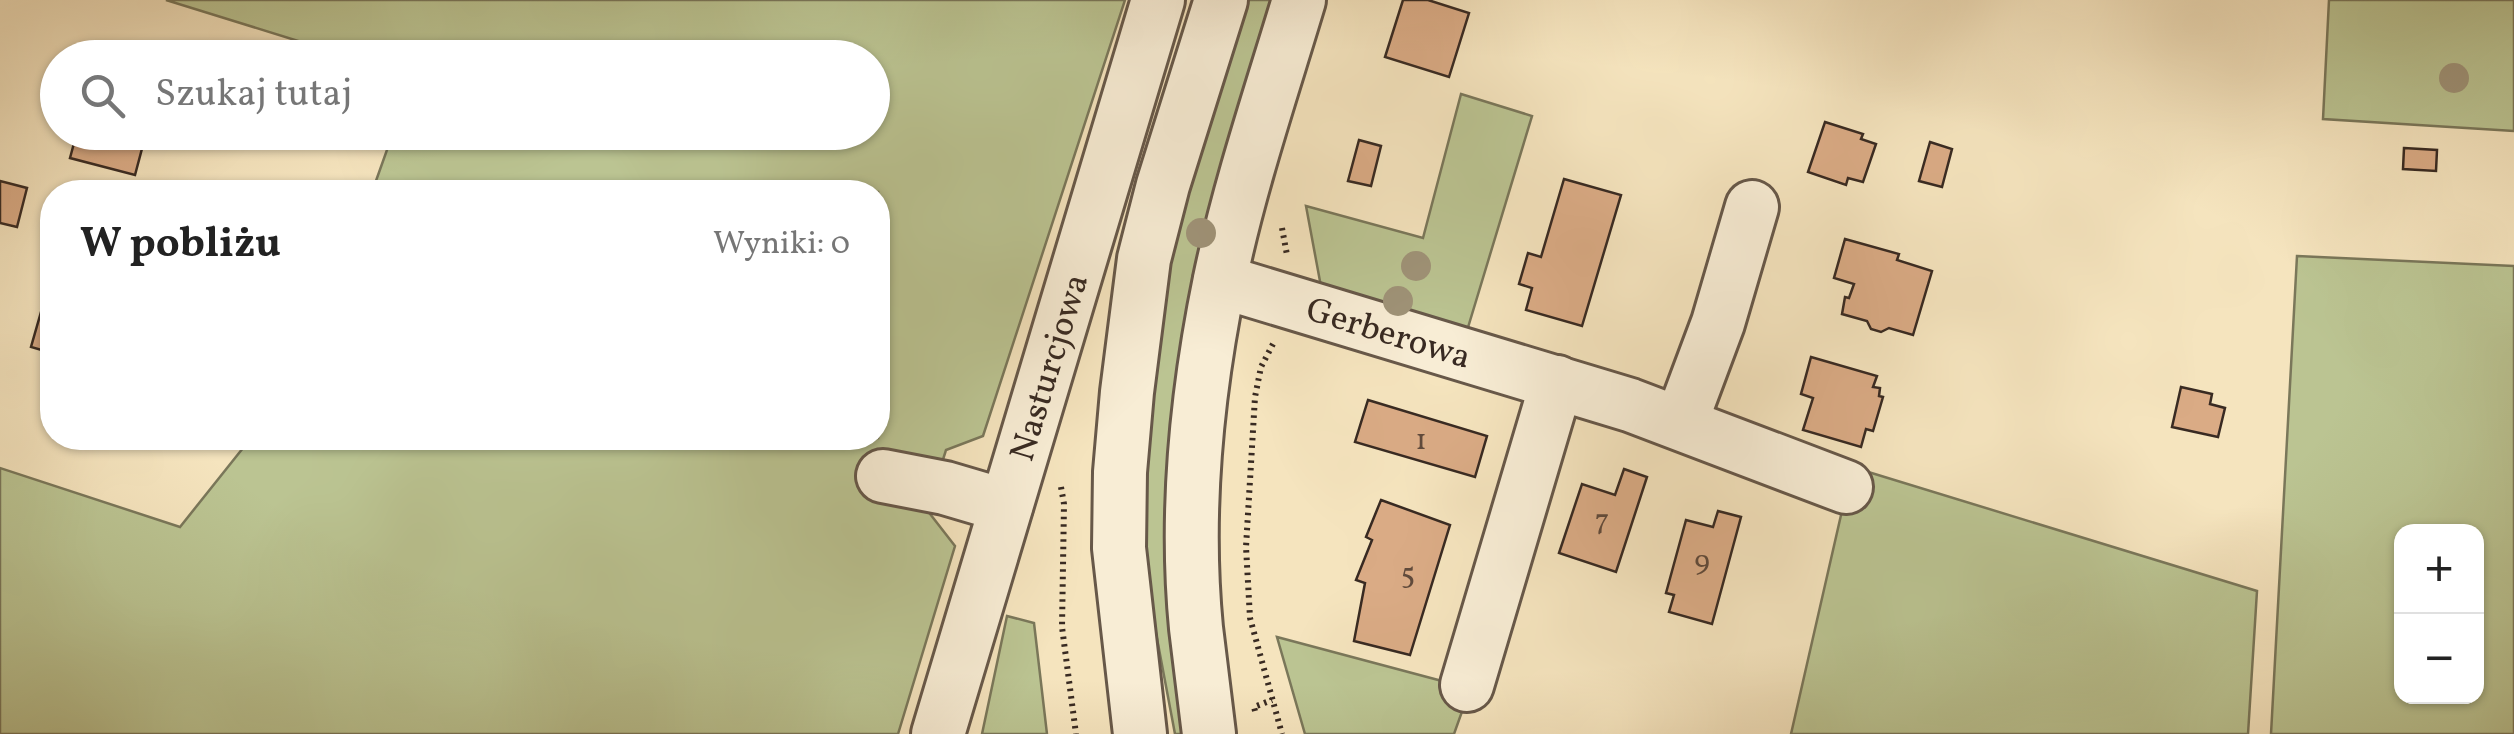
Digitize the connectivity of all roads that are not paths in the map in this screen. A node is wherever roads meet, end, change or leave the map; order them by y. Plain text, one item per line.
1 (1158, 0) edge
2 (1221, 0) edge
3 (1299, 0) edge
4 (1752, 207) dead end
5 (1220, 281) junction
6 (1557, 382) junction
7 (1680, 422) junction
8 (884, 476) dead end
9 (1013, 482) junction
10 (1846, 487) dead end
11 (1467, 686) dead end
12 (1233, 727) edge
13 (938, 734) edge
14 (1140, 734) edge

1 - 9 street, Nasturcjowa
2 - 14 street
3 - 5 street
4 - 7 street
5 - 6 street, Gerberowa
5 - 12 street
6 - 7 street, Gerberowa
6 - 11 street
7 - 10 street, Gerberowa
8 - 9 street
9 - 13 street, Nasturcjowa

